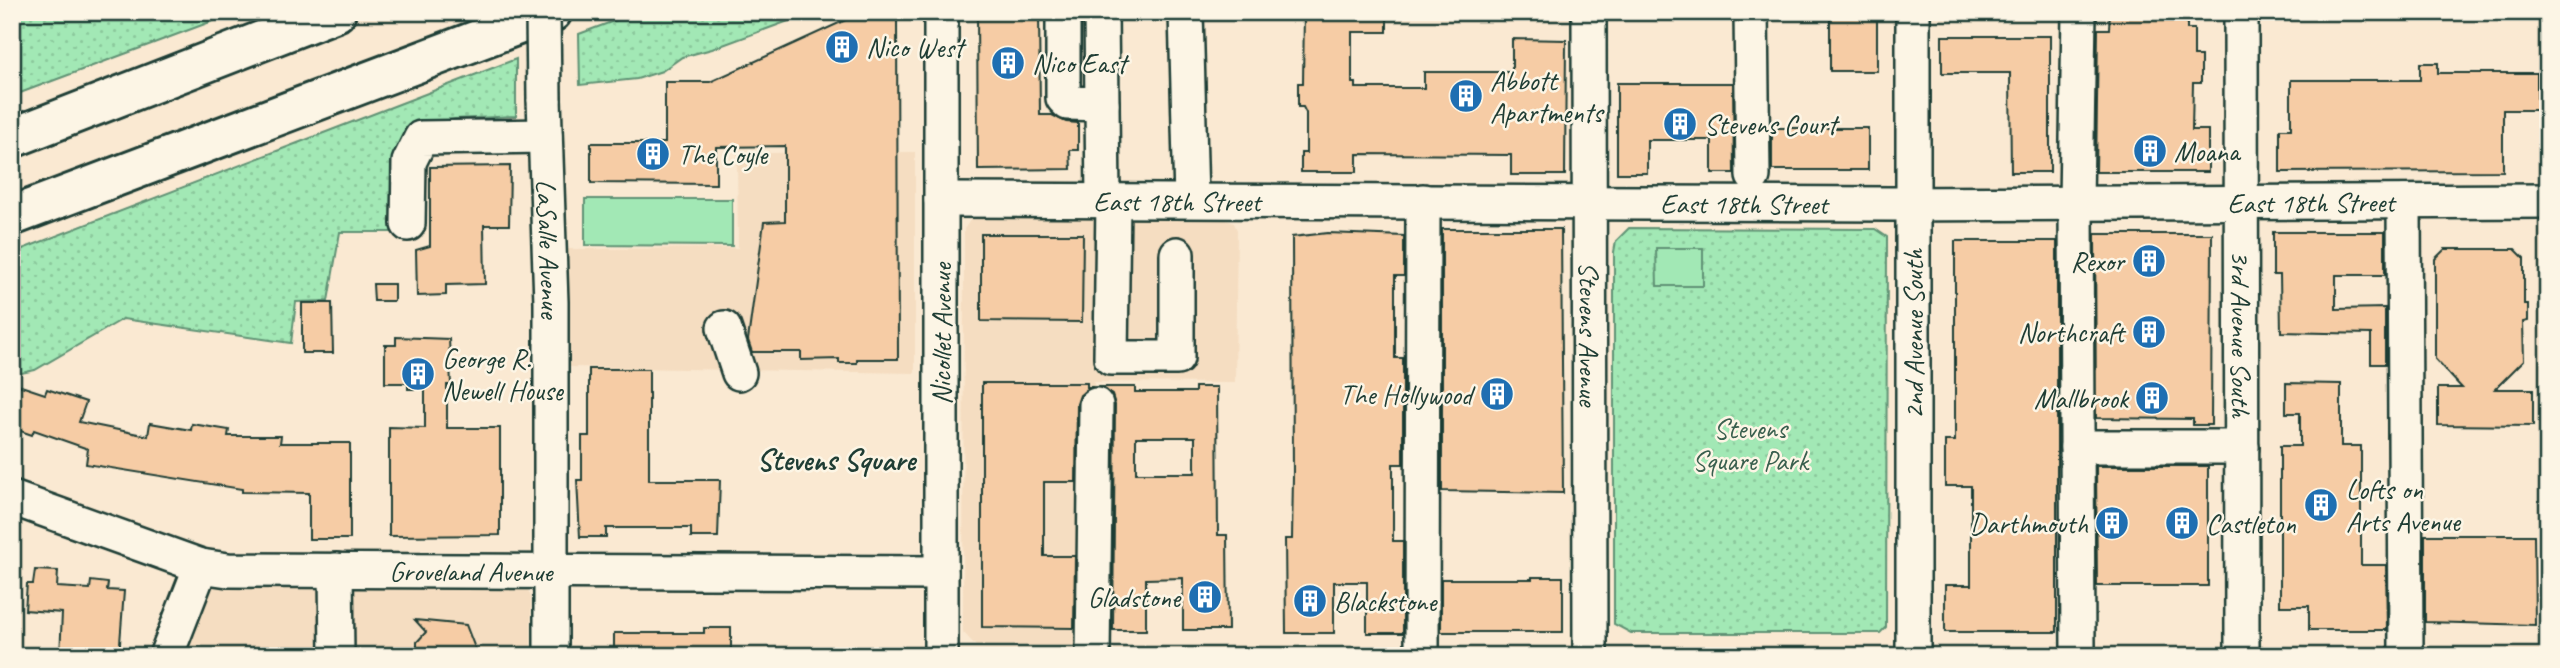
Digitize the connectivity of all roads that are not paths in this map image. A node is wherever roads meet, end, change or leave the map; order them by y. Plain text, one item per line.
1 (336, 12) edge
2 (543, 12) edge
3 (552, 12) edge
4 (941, 12) edge
5 (1101, 12) edge
6 (1186, 12) edge
7 (1589, 12) edge
8 (1751, 12) edge
9 (1913, 12) edge
10 (2079, 12) edge
11 (2241, 12) edge
12 (1063, 19) dead end
13 (1102, 104) junction
14 (545, 136) junction
15 (12, 138) edge
16 (1753, 176) dead end
17 (941, 200) junction
18 (1108, 200) junction
19 (1191, 200) junction
20 (1423, 201) junction
21 (2241, 201) junction
22 (2548, 201) edge
23 (1589, 202) junction
24 (2076, 202) junction
25 (2404, 202) junction
26 (1913, 204) junction
27 (12, 216) edge
28 (408, 224) dead end
29 (1177, 254) dead end
30 (724, 328) dead end
31 (739, 373) dead end
32 (1096, 405) dead end
33 (2077, 447) junction
34 (2242, 447) junction
35 (12, 498) edge
36 (201, 566) junction
37 (337, 570) junction
38 (551, 571) junction
39 (941, 573) junction
40 (2078, 646) edge
41 (166, 656) edge
42 (337, 656) edge
43 (551, 656) edge
44 (941, 656) edge
45 (1093, 656) edge
46 (1422, 656) edge
47 (1590, 656) edge
48 (1913, 656) edge
49 (2242, 656) edge
50 (2406, 656) edge

1 - 15 highway
2 - 14 street, LaSalle Avenue, bridge
3 - 27 highway
4 - 17 street, Nicollet Avenue
5 - 13 street
6 - 19 street
7 - 23 street, Stevens Avenue
8 - 16 street
9 - 26 street, 2nd Avenue South
10 - 24 street
11 - 21 street, 3rd Avenue South
12 - 13 street
13 - 18 street
14 - 28 street
14 - 38 street, LaSalle Avenue
17 - 18 street, East 18th Street
17 - 39 street, Nicollet Avenue
18 - 19 street, East 18th Street
18 - 29 street
19 - 20 street, East 18th Street
20 - 23 street, East 18th Street
20 - 46 street
21 - 24 street, East 18th Street
21 - 25 street, East 18th Street
21 - 34 street, 3rd Avenue South
22 - 25 street, East 18th Street
23 - 26 street, East 18th Street
23 - 47 street, Stevens Avenue
24 - 26 street, East 18th Street
24 - 33 street
25 - 50 street
26 - 48 street, 2nd Avenue South
30 - 31 street
32 - 45 street
33 - 34 street
33 - 40 street
34 - 49 street, 3rd Avenue South
35 - 36 street, Groveland Avenue
36 - 37 street, Groveland Avenue
36 - 41 street
37 - 38 street, Groveland Avenue
37 - 42 street
38 - 39 street, Groveland Avenue
38 - 43 street, LaSalle Avenue
39 - 44 street, Nicollet Avenue

